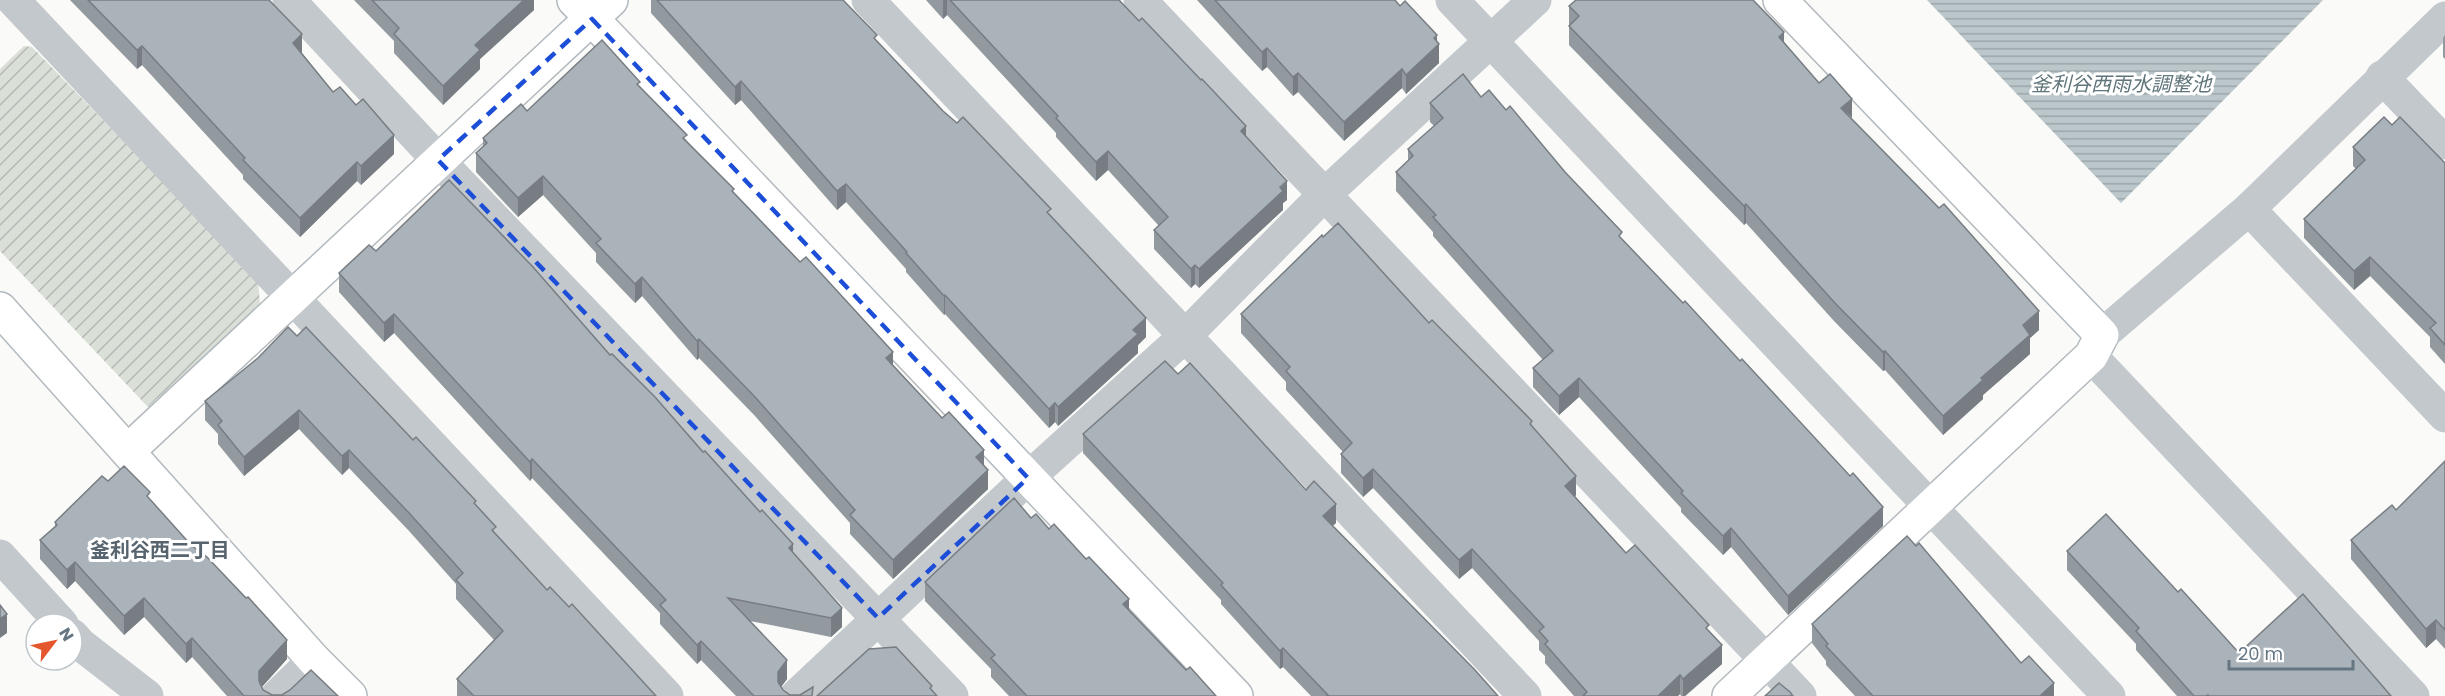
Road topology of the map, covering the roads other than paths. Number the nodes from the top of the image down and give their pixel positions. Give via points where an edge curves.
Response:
1 (12, 0) edge
2 (289, 0) edge
3 (868, 0) edge
4 (1140, 0) edge
5 (1452, 0) edge
6 (1535, 0) edge
7 (1780, 0) edge
8 (592, 6) edge
9 (2445, 18) edge
10 (1492, 41) junction
11 (2382, 77) junction
12 (2445, 143) edge
13 (438, 160) junction
14 (1323, 196) junction
15 (2249, 209) junction
16 (291, 296) junction
17 (0, 309) edge
18 (1184, 337) junction
19 (2096, 345) junction
20 (2445, 416) edge
21 (128, 451) junction
22 (1028, 478) junction
23 (1930, 508) junction
24 (0, 556) edge
25 (51, 612) edge
26 (878, 618) junction
27 (84, 647) edge
28 (314, 660) junction
29 (1767, 661) junction
30 (147, 696) edge
31 (277, 696) edge
32 (350, 696) edge
33 (667, 696) edge
34 (796, 696) edge
35 (952, 696) edge
36 (1236, 696) edge
37 (1525, 696) edge
38 (1729, 696) edge
39 (1800, 696) edge
40 (2109, 696) edge
41 (2413, 696) edge

1 - 16 street
2 - 13 street
3 - 18 street
4 - 14 street
5 - 10 street
6 - 10 street
7 - 19 street
8 - 13 street
8 - 22 street
9 - 11 street
10 - 14 street
10 - 23 street
11 - 12 street
11 - 15 street
13 - 16 street
13 - 26 street
14 - 18 street
14 - 29 street
15 - 19 street
15 - 20 street
16 - 21 street
16 - 33 street
17 - 21 street
18 - 22 street
18 - 37 street
19 - 23 street
19 - 41 street
21 - 28 street
22 - 26 street
22 - 36 street
23 - 29 street
23 - 40 street
24 - 25 street
26 - 34 street
26 - 35 street
27 - 30 street
28 - 31 street
28 - 32 street
29 - 38 street
29 - 39 street

